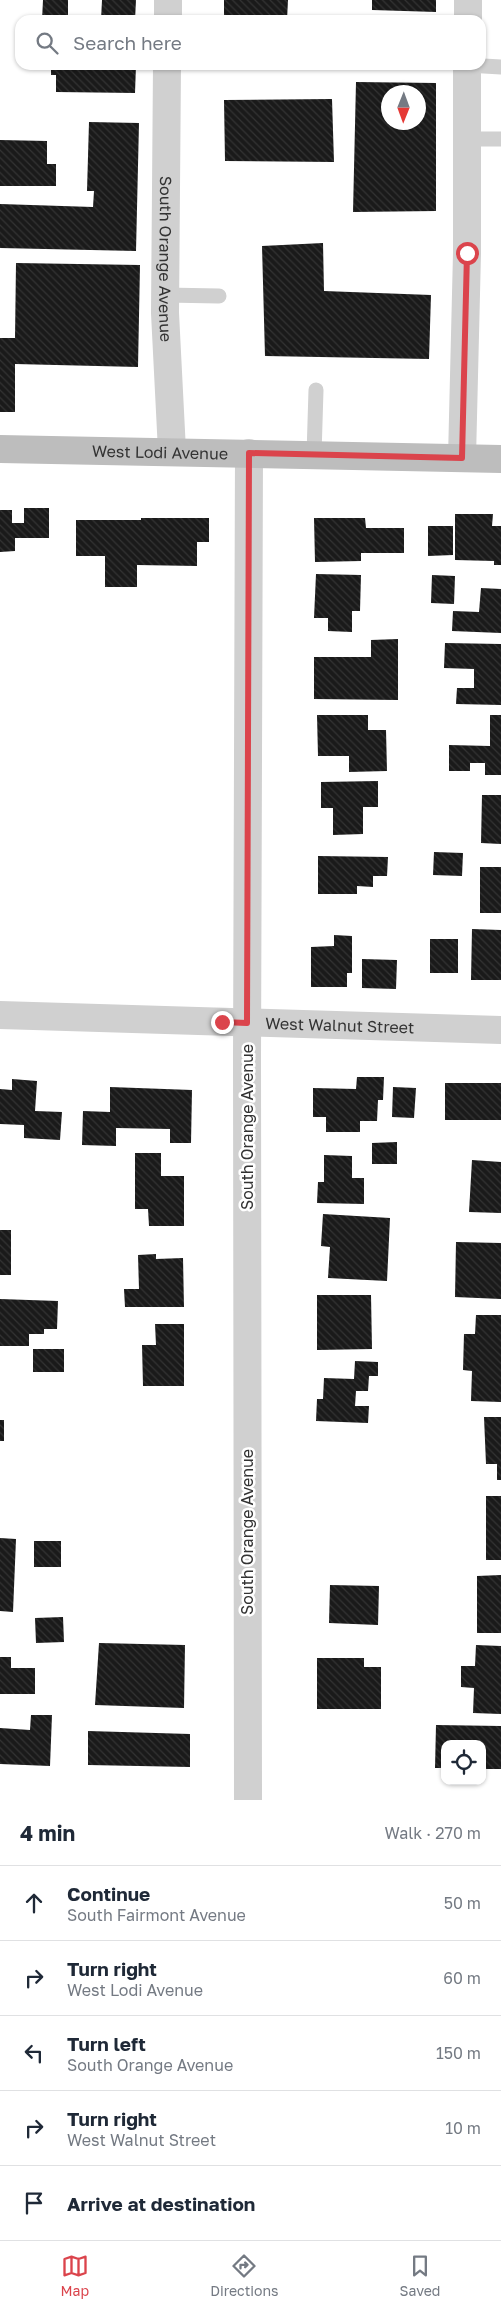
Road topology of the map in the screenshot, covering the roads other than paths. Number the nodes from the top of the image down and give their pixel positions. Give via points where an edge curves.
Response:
1 (168, 0) edge
2 (468, 0) edge
3 (168, 15) edge
4 (468, 15) edge
5 (486, 66) edge
6 (501, 67) edge
7 (167, 70) edge
8 (467, 70) edge
9 (467, 139) junction
10 (501, 139) edge
11 (165, 295) junction
12 (218, 296) dead end
13 (316, 390) dead end
14 (0, 449) edge
15 (172, 451) junction
16 (249, 453) junction
17 (314, 455) junction
18 (462, 458) junction
19 (501, 459) edge
20 (0, 1015) edge
21 (247, 1023) junction
22 (501, 1030) edge
23 (248, 1800) edge

1 - 3 street
2 - 4 street
5 - 6 lane
7 - 11 street, South Orange Avenue
8 - 9 street
9 - 10 lane
9 - 18 street
11 - 12 lane
11 - 15 street, South Orange Avenue
13 - 17 lane
14 - 15 main road, West Lodi Avenue
15 - 16 main road, West Lodi Avenue
16 - 17 main road, West Lodi Avenue
16 - 21 street, South Orange Avenue
17 - 18 main road, West Lodi Avenue
18 - 19 main road, West Lodi Avenue
20 - 21 street, West Walnut Street
21 - 22 street, West Walnut Street
21 - 23 street, South Orange Avenue

